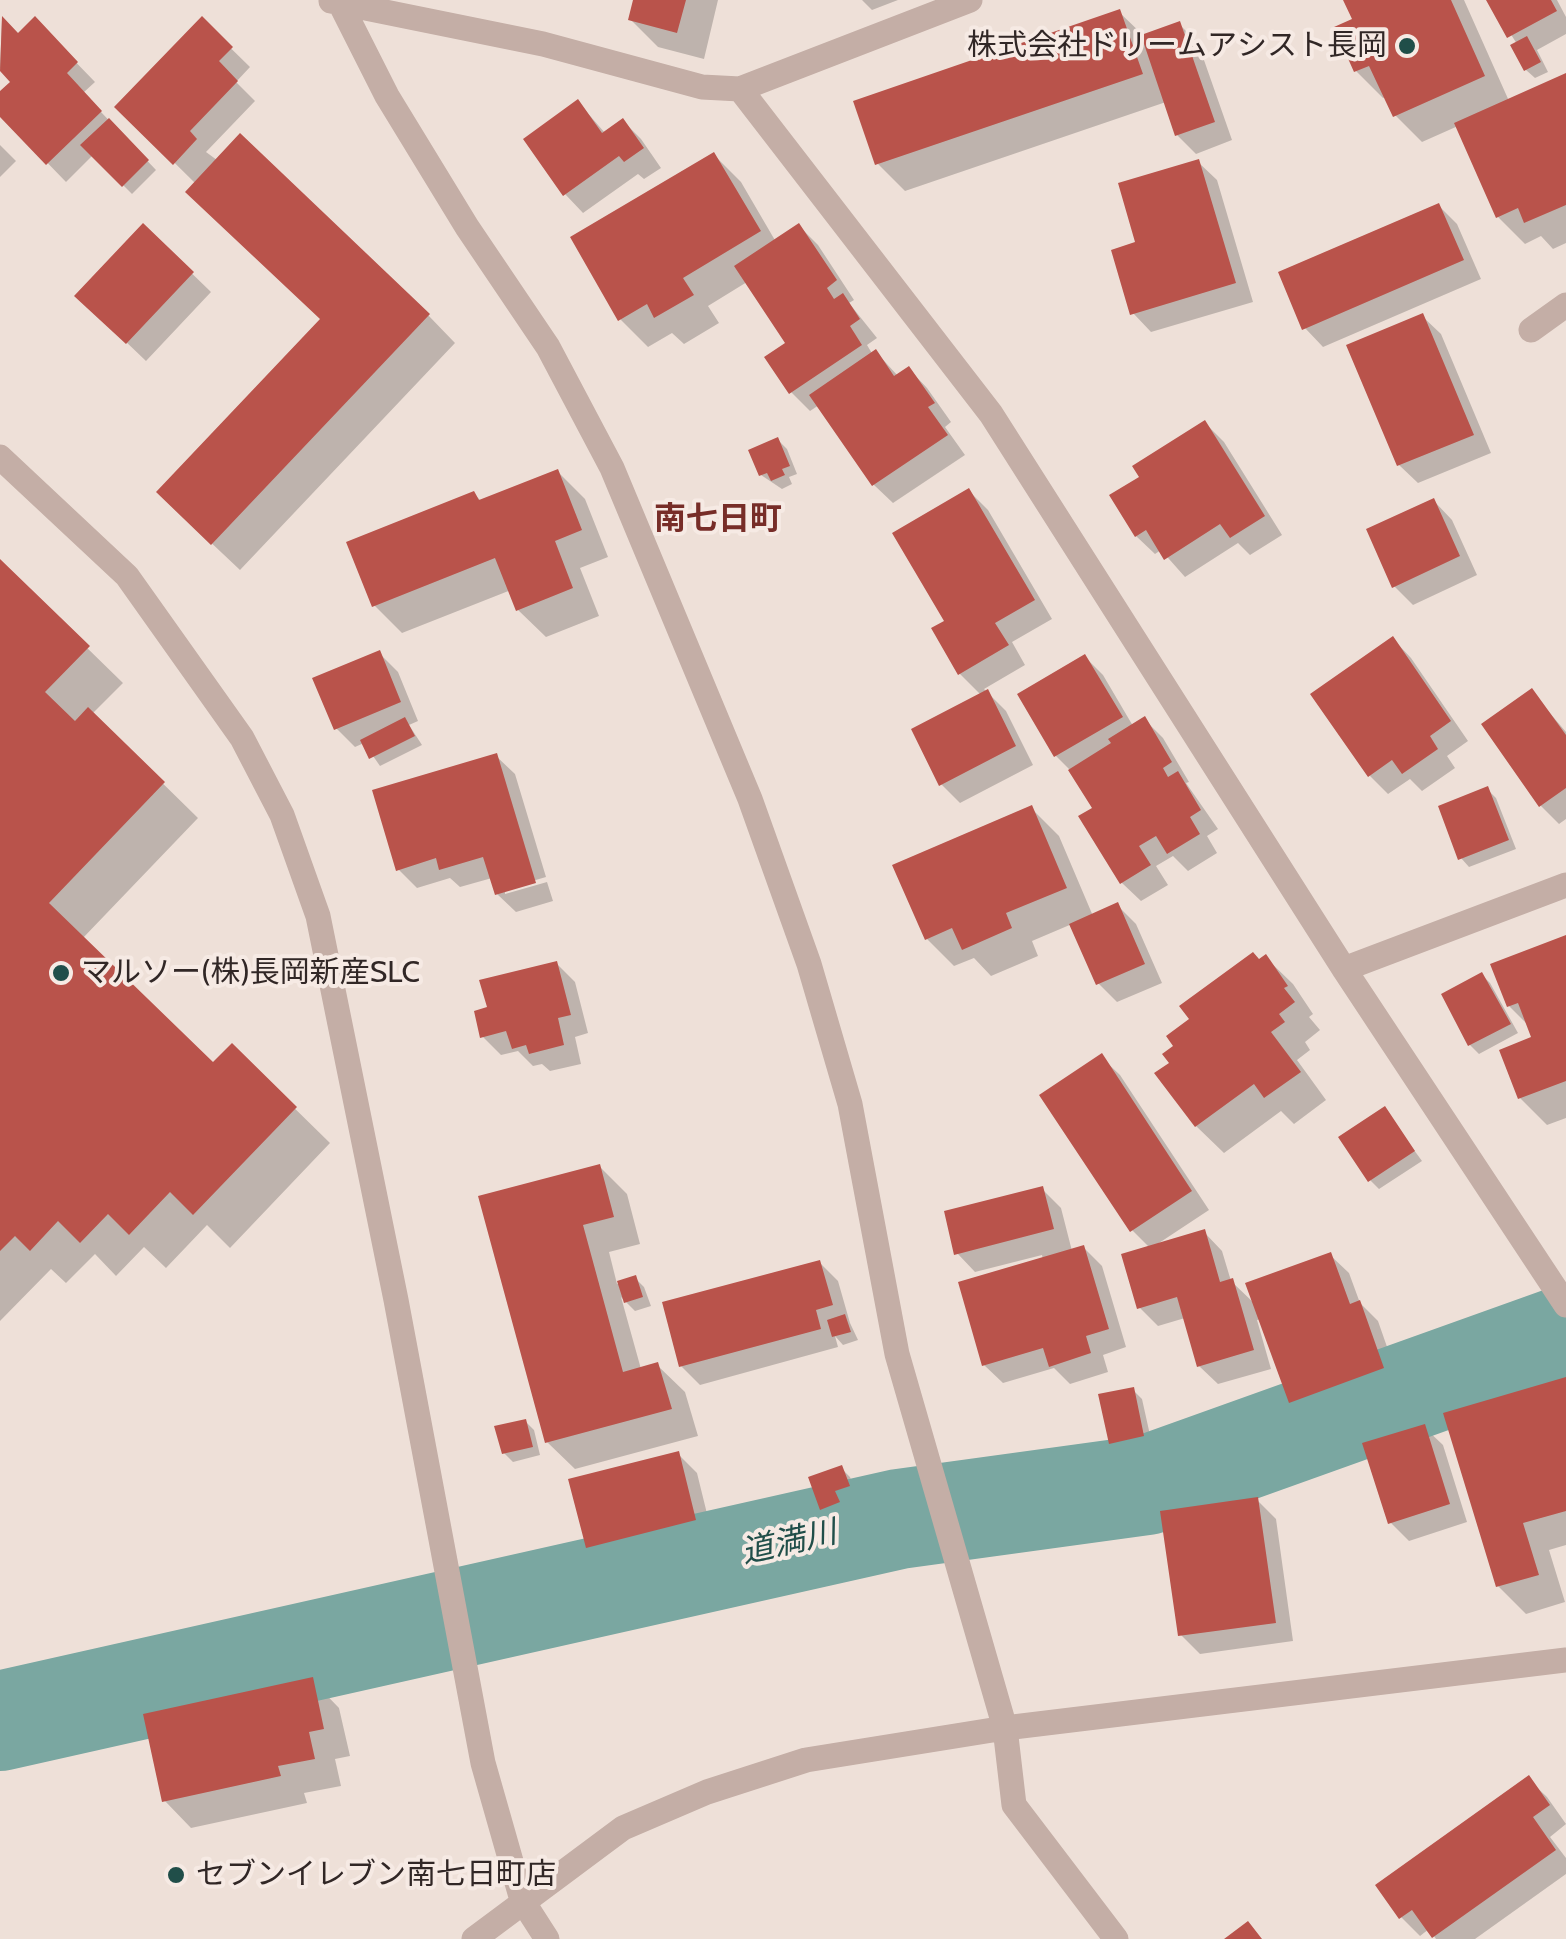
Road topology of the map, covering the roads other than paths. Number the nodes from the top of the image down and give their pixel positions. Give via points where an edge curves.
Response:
1 (970, 0) edge
2 (333, 1) edge
3 (740, 89) junction
4 (1566, 305) edge
5 (1530, 330) dead end
6 (0, 457) edge
7 (1566, 885) edge
8 (1344, 969) junction
9 (1566, 1305) edge
10 (1566, 1660) edge
11 (1004, 1728) junction
12 (522, 1900) junction
13 (474, 1939) edge
14 (547, 1939) edge
15 (1116, 1939) edge

1 - 3 street
2 - 3 street via 544,44 702,87
2 - 11 street via 467,227 548,347 612,468 750,799 850,1104 897,1354
3 - 8 street via 990,414
4 - 5 street
6 - 12 street via 128,576 242,738 282,815 312,899 483,1763
7 - 8 street
8 - 9 street
10 - 11 street
11 - 12 street via 806,1760 706,1792 623,1828
11 - 15 street via 1014,1804
12 - 13 street
12 - 14 street

